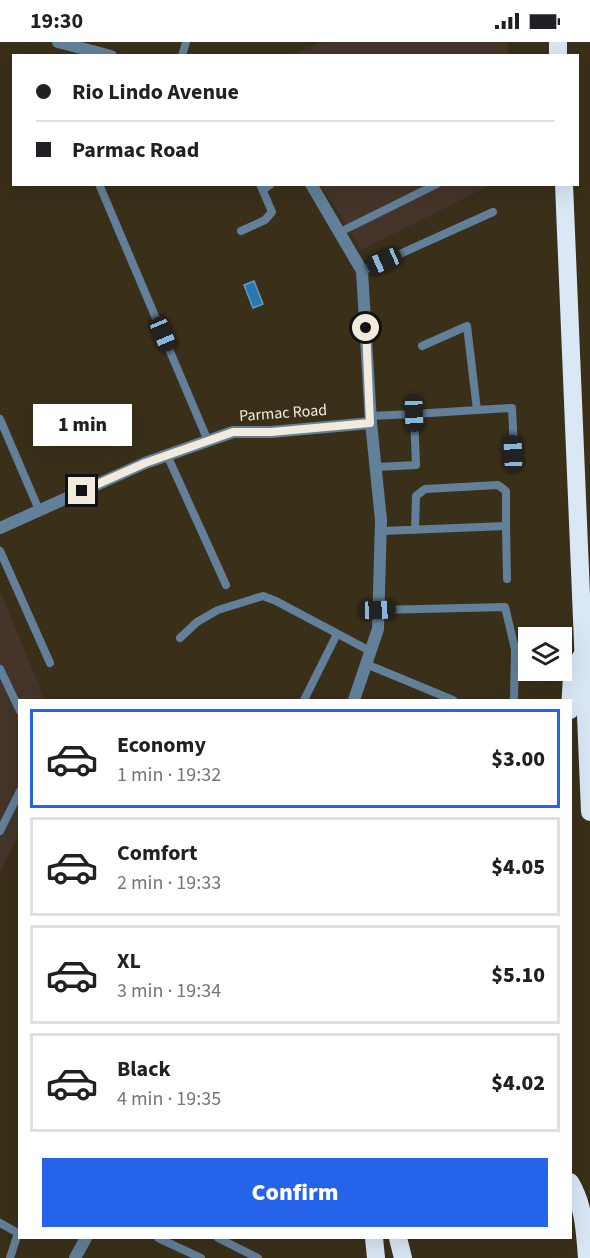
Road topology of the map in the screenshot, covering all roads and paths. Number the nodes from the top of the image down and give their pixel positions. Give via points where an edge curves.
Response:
1 (58, 42) edge
2 (103, 54) edge
3 (100, 186) edge
4 (312, 186) edge
5 (433, 186) edge
6 (564, 186) edge
7 (261, 187) edge
8 (493, 212) dead end
9 (241, 231) dead end
10 (340, 232) junction
11 (362, 271) junction
12 (422, 346) dead end
13 (477, 410) junction
14 (414, 414) junction
15 (0, 419) edge
16 (370, 419) junction
17 (208, 441) junction
18 (513, 453) dead end
19 (168, 455) junction
20 (376, 467) junction
21 (39, 510) junction
22 (506, 526) junction
23 (0, 528) edge
24 (415, 530) junction
25 (381, 531) junction
26 (0, 551) edge
27 (507, 579) dead end
28 (226, 585) dead end
29 (378, 610) junction
30 (338, 634) junction
31 (180, 638) dead end
32 (370, 651) junction
33 (583, 652) junction
34 (50, 663) dead end
35 (366, 664) junction
36 (0, 669) edge
37 (305, 699) edge
38 (354, 699) edge
39 (451, 699) edge
40 (514, 699) edge
41 (571, 699) edge
42 (18, 707) edge
43 (18, 795) edge
44 (590, 812) edge
45 (0, 831) edge
46 (572, 1186) edge
47 (0, 1223) edge
48 (18, 1232) edge
49 (18, 1235) edge
50 (85, 1239) edge
51 (160, 1239) edge
52 (220, 1239) edge
53 (374, 1239) edge
54 (398, 1239) edge
55 (182, 1254) edge
56 (10, 1258) edge
57 (75, 1258) edge
58 (201, 1258) edge
59 (258, 1258) edge
60 (376, 1258) edge
61 (404, 1258) edge
62 (587, 1258) edge

1 - 2 street
3 - 17 lane
4 - 10 street
5 - 10 lane
6 - 33 highway
7 - 9 lane via 272,212 265,220
8 - 11 lane
10 - 11 street
11 - 16 street
12 - 13 lane via 467,326
13 - 14 lane
13 - 18 lane via 512,408
14 - 16 lane
14 - 20 lane via 416,465
15 - 21 lane
16 - 17 street, Parmac Road via 271,432 233,432
16 - 20 street
17 - 19 street, Parmac Road
19 - 21 street, Parmac Road
19 - 28 lane
20 - 25 street
21 - 23 street, Parmac Road
22 - 24 lane
22 - 24 lane via 506,491 498,485 425,489 416,496
22 - 27 lane
24 - 25 lane
25 - 29 street
26 - 34 lane
29 - 32 street via 378,629
29 - 40 lane via 505,607 515,649
30 - 31 lane via 263,596 218,610
30 - 32 lane
30 - 37 lane
32 - 35 street
33 - 41 highway via 572,676
33 - 44 highway
35 - 38 street
35 - 39 lane
36 - 42 lane
43 - 45 lane
46 - 62 highway via 583,1217
47 - 48 lane
49 - 56 lane
50 - 57 street
51 - 55 lane
52 - 59 lane
53 - 60 highway
54 - 61 highway
55 - 58 lane

